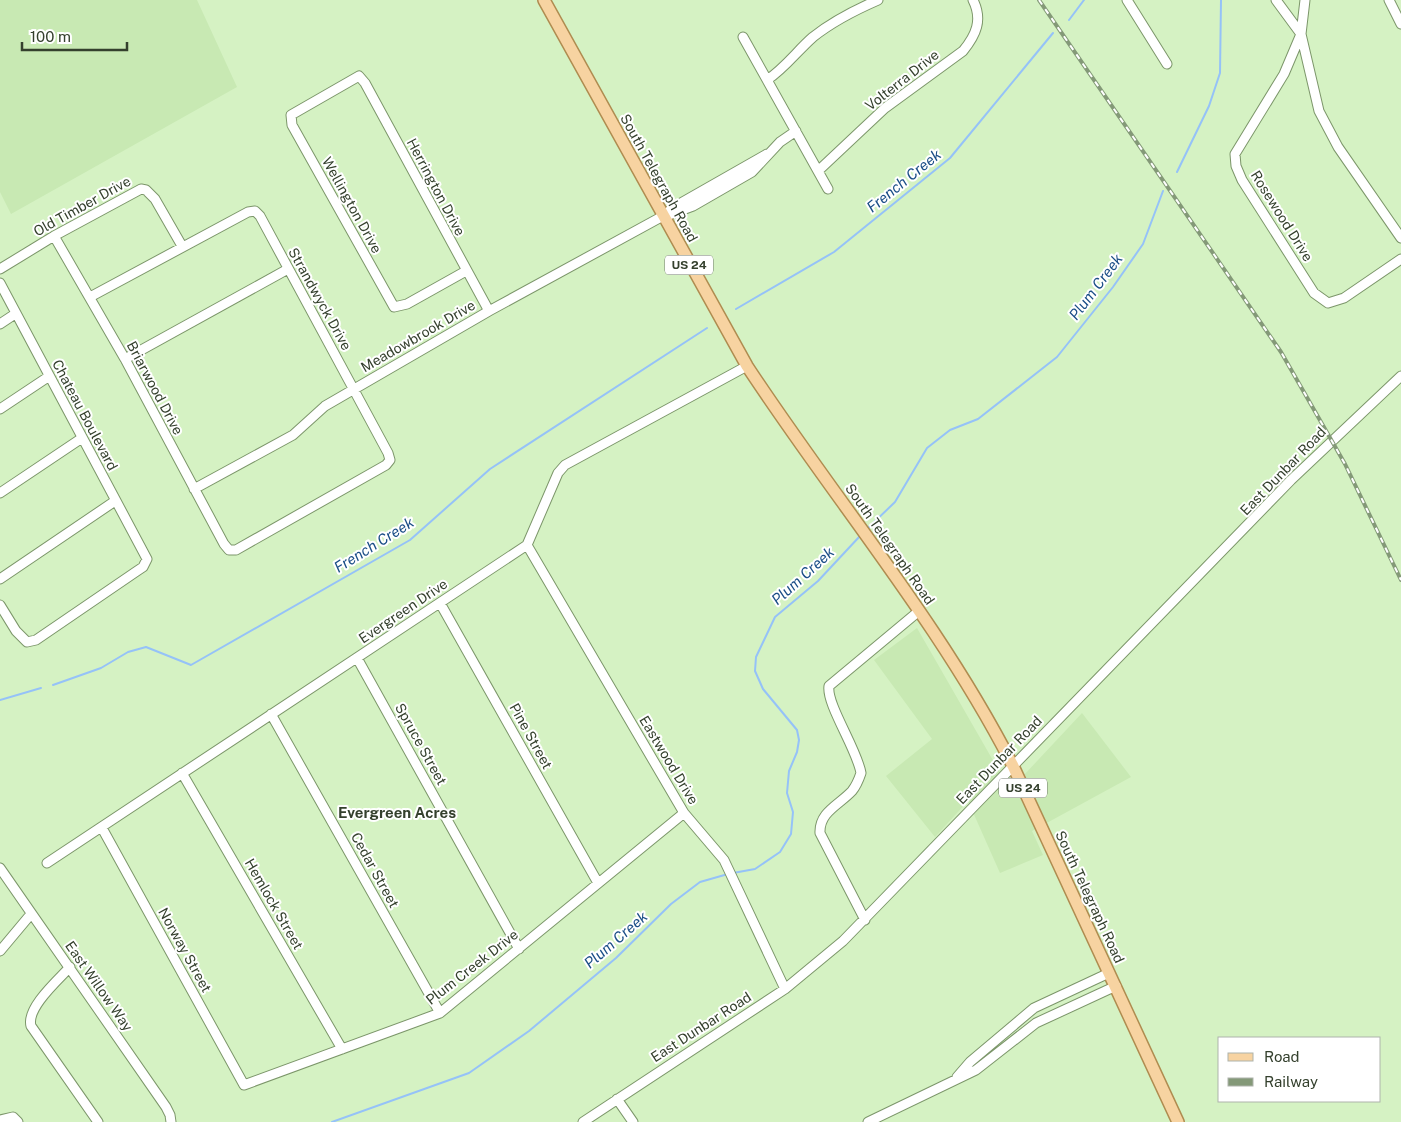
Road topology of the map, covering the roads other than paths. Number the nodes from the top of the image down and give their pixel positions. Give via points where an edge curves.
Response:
1 (544, 0) edge
2 (878, 0) edge
3 (973, 0) edge
4 (1127, 0) edge
5 (1276, 0) edge
6 (1306, 0) edge
7 (1390, 0) edge
8 (1401, 24) edge
9 (1300, 34) junction
10 (743, 37) dead end
11 (1166, 64) dead end
12 (767, 80) junction
13 (291, 115) joint
14 (796, 131) junction
15 (818, 171) junction
16 (828, 189) dead end
17 (663, 216) junction
18 (54, 236) junction
19 (1401, 238) edge
20 (182, 246) junction
21 (1401, 259) edge
22 (0, 269) edge
23 (288, 269) junction
24 (466, 271) junction
25 (0, 283) edge
26 (90, 297) junction
27 (489, 311) junction
28 (15, 314) junction
29 (0, 324) edge
30 (125, 359) junction
31 (747, 366) junction
32 (1401, 376) edge
33 (48, 377) junction
34 (355, 390) junction
35 (0, 409) edge
36 (82, 438) junction
37 (194, 489) junction
38 (0, 493) edge
39 (115, 501) junction
40 (527, 545) junction
41 (233, 550) joint
42 (0, 579) edge
43 (440, 603) junction
44 (0, 606) edge
45 (919, 611) junction
46 (357, 658) junction
47 (271, 714) junction
48 (1013, 766) junction
49 (182, 773) junction
50 (684, 813) junction
51 (102, 828) junction
52 (47, 863) dead end
53 (0, 868) edge
54 (598, 883) junction
55 (32, 914) junction
56 (865, 920) junction
57 (519, 949) junction
58 (0, 951) edge
59 (70, 967) junction
60 (1109, 973) junction
61 (1116, 986) junction
62 (785, 989) junction
63 (440, 1013) junction
64 (342, 1049) junction
65 (956, 1078) junction
66 (244, 1085) joint
67 (617, 1099) junction
68 (0, 1120) edge
69 (18, 1122) edge
70 (98, 1122) edge
71 (171, 1122) edge
72 (583, 1122) edge
73 (632, 1122) edge
74 (868, 1122) edge
75 (1178, 1122) edge

1 - 17 main road, South Telegraph Road / US 24
2 - 12 street via 853,11 814,37
3 - 15 street, Volterra Drive via 979,16 978,27 963,51 885,108
4 - 11 street
5 - 9 street
6 - 9 street
7 - 8 street
9 - 19 street via 1316,101 1330,133
9 - 21 street, Rosewood Drive via 1284,74 1235,154 1242,180 1314,293 1328,304 1344,298
10 - 12 street
12 - 14 street
13 - 24 street, Wellington Drive via 292,125 394,307 407,304
13 - 24 street, Herrington Drive via 359,76
14 - 15 street
14 - 17 street, Meadowbrook Drive via 767,154 752,172 693,206
15 - 16 street
17 - 27 street, Meadowbrook Drive
17 - 31 main road, South Telegraph Road / US 24
18 - 20 street, Old Timber Drive via 133,193 146,190 155,199
18 - 22 street, Old Timber Drive
18 - 26 street, Briarwood Drive
20 - 23 street, Strandwyck Drive via 255,211
20 - 26 street
23 - 30 street
23 - 34 street, Strandwyck Drive
24 - 27 street, Herrington Drive
25 - 28 street, Chateau Boulevard
26 - 30 street, Briarwood Drive
27 - 34 street, Meadowbrook Drive
28 - 29 street
28 - 33 street, Chateau Boulevard
30 - 37 street, Briarwood Drive
31 - 40 street via 565,465 558,473
31 - 45 main road, South Telegraph Road / US 24
32 - 48 street, East Dunbar Road via 1291,480
33 - 35 street
33 - 36 street, Chateau Boulevard
34 - 37 street, Meadowbrook Drive via 325,406 293,435
34 - 41 street, Strandwyck Drive via 390,460
36 - 38 street
36 - 39 street, Chateau Boulevard
37 - 41 street, Briarwood Drive via 224,544
39 - 42 street
39 - 44 street, Chateau Boulevard via 146,559 143,567 46,635 27,642
40 - 43 street, Evergreen Drive
40 - 50 street, Eastwood Drive
43 - 46 street, Evergreen Drive
43 - 54 street, Pine Street
45 - 48 main road, South Telegraph Road / US 24 via 960,672
45 - 56 street via 829,686 829,698 854,748 861,773 851,792 824,816 820,833
46 - 47 street, Evergreen Drive
46 - 57 street, Spruce Street
47 - 49 street, Evergreen Drive
47 - 63 street, Cedar Street
48 - 56 street, East Dunbar Road
48 - 60 main road, South Telegraph Road / US 24
49 - 51 street, Evergreen Drive
49 - 64 street, Hemlock Street
50 - 54 street, Plum Creek Drive
50 - 62 street, Eastwood Drive via 729,869
51 - 52 street, Evergreen Drive
51 - 66 street, Norway Street
53 - 55 street, East Willow Way
54 - 57 street, Plum Creek Drive
55 - 58 street
55 - 59 street, East Willow Way
56 - 62 street, East Dunbar Road
57 - 63 street, Plum Creek Drive
59 - 70 street via 29,1019
59 - 71 street, East Willow Way via 166,1107
60 - 61 main road, South Telegraph Road / US 24
60 - 65 street via 1034,1008 970,1062
61 - 65 street via 1036,1023 976,1070
61 - 75 main road, South Telegraph Road / US 24
62 - 67 street, East Dunbar Road
63 - 64 street, Plum Creek Drive
64 - 66 street, Plum Creek Drive
65 - 74 street
67 - 72 street, East Dunbar Road
67 - 73 street
68 - 69 street via 13,1117

